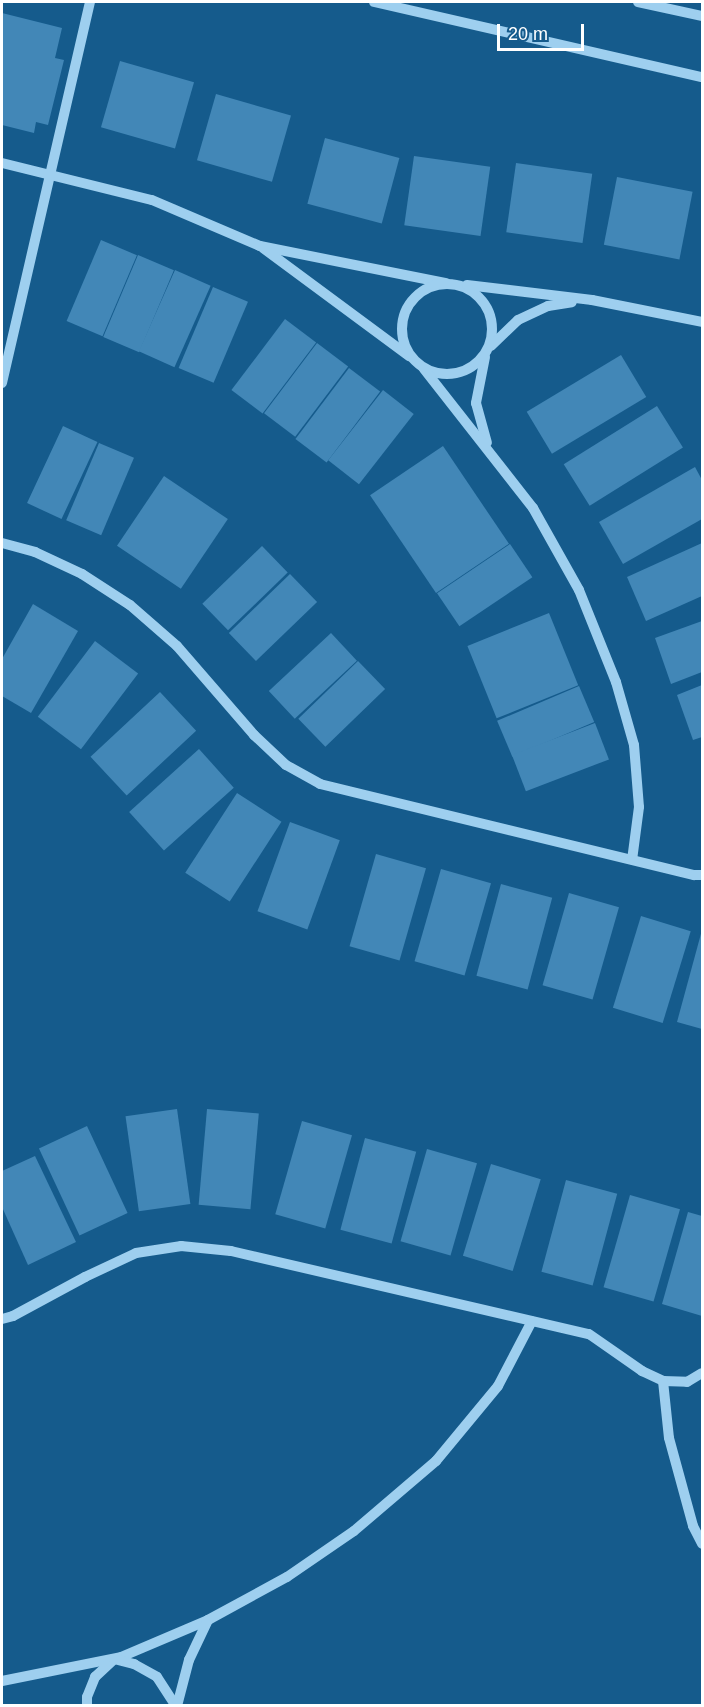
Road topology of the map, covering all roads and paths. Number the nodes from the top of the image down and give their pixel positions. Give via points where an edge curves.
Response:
1 (90, 2) edge
2 (374, 2) edge
3 (638, 2) edge
4 (702, 16) edge
5 (702, 77) edge
6 (2, 163) edge
7 (50, 175) junction
8 (260, 246) junction
9 (447, 283) junction
10 (587, 300) junction
11 (702, 322) edge
12 (487, 351) junction
13 (413, 359) junction
14 (424, 369) junction
15 (2, 383) edge
16 (498, 465) junction
17 (2, 543) edge
18 (632, 860) junction
19 (702, 875) edge
20 (2, 1319) edge
21 (532, 1321) junction
22 (702, 1373) edge
23 (663, 1381) junction
24 (702, 1544) edge
25 (208, 1620) junction
26 (114, 1659) junction
27 (2, 1681) edge
28 (177, 1705) edge
29 (87, 1706) edge

1 - 7 street
2 - 5 street
3 - 4 street
6 - 7 street
7 - 8 street via 152,200
7 - 15 street
8 - 9 street
8 - 13 street
9 - 10 street
9 - 12 street via 463,286 486,305 493,334
9 - 13 street via 420,292 403,316 401,331
10 - 11 street
10 - 12 street via 548,306 518,320
12 - 14 street via 465,372 451,375
12 - 16 street via 476,403 483,435
13 - 14 street
14 - 16 street
16 - 18 street via 533,508 579,590 616,682 634,745 639,807
17 - 18 street via 35,552 82,574 130,605 177,646 254,735 286,765 320,784
18 - 19 street
20 - 21 street via 136,1254 182,1246 231,1251
21 - 23 street via 589,1334
21 - 25 street via 498,1386 436,1461 354,1531 287,1577
22 - 23 street via 687,1382
23 - 24 street via 669,1438 693,1526
25 - 26 street
25 - 28 street via 189,1660
26 - 27 street
26 - 28 street via 134,1664 157,1677
26 - 29 street via 95,1677

